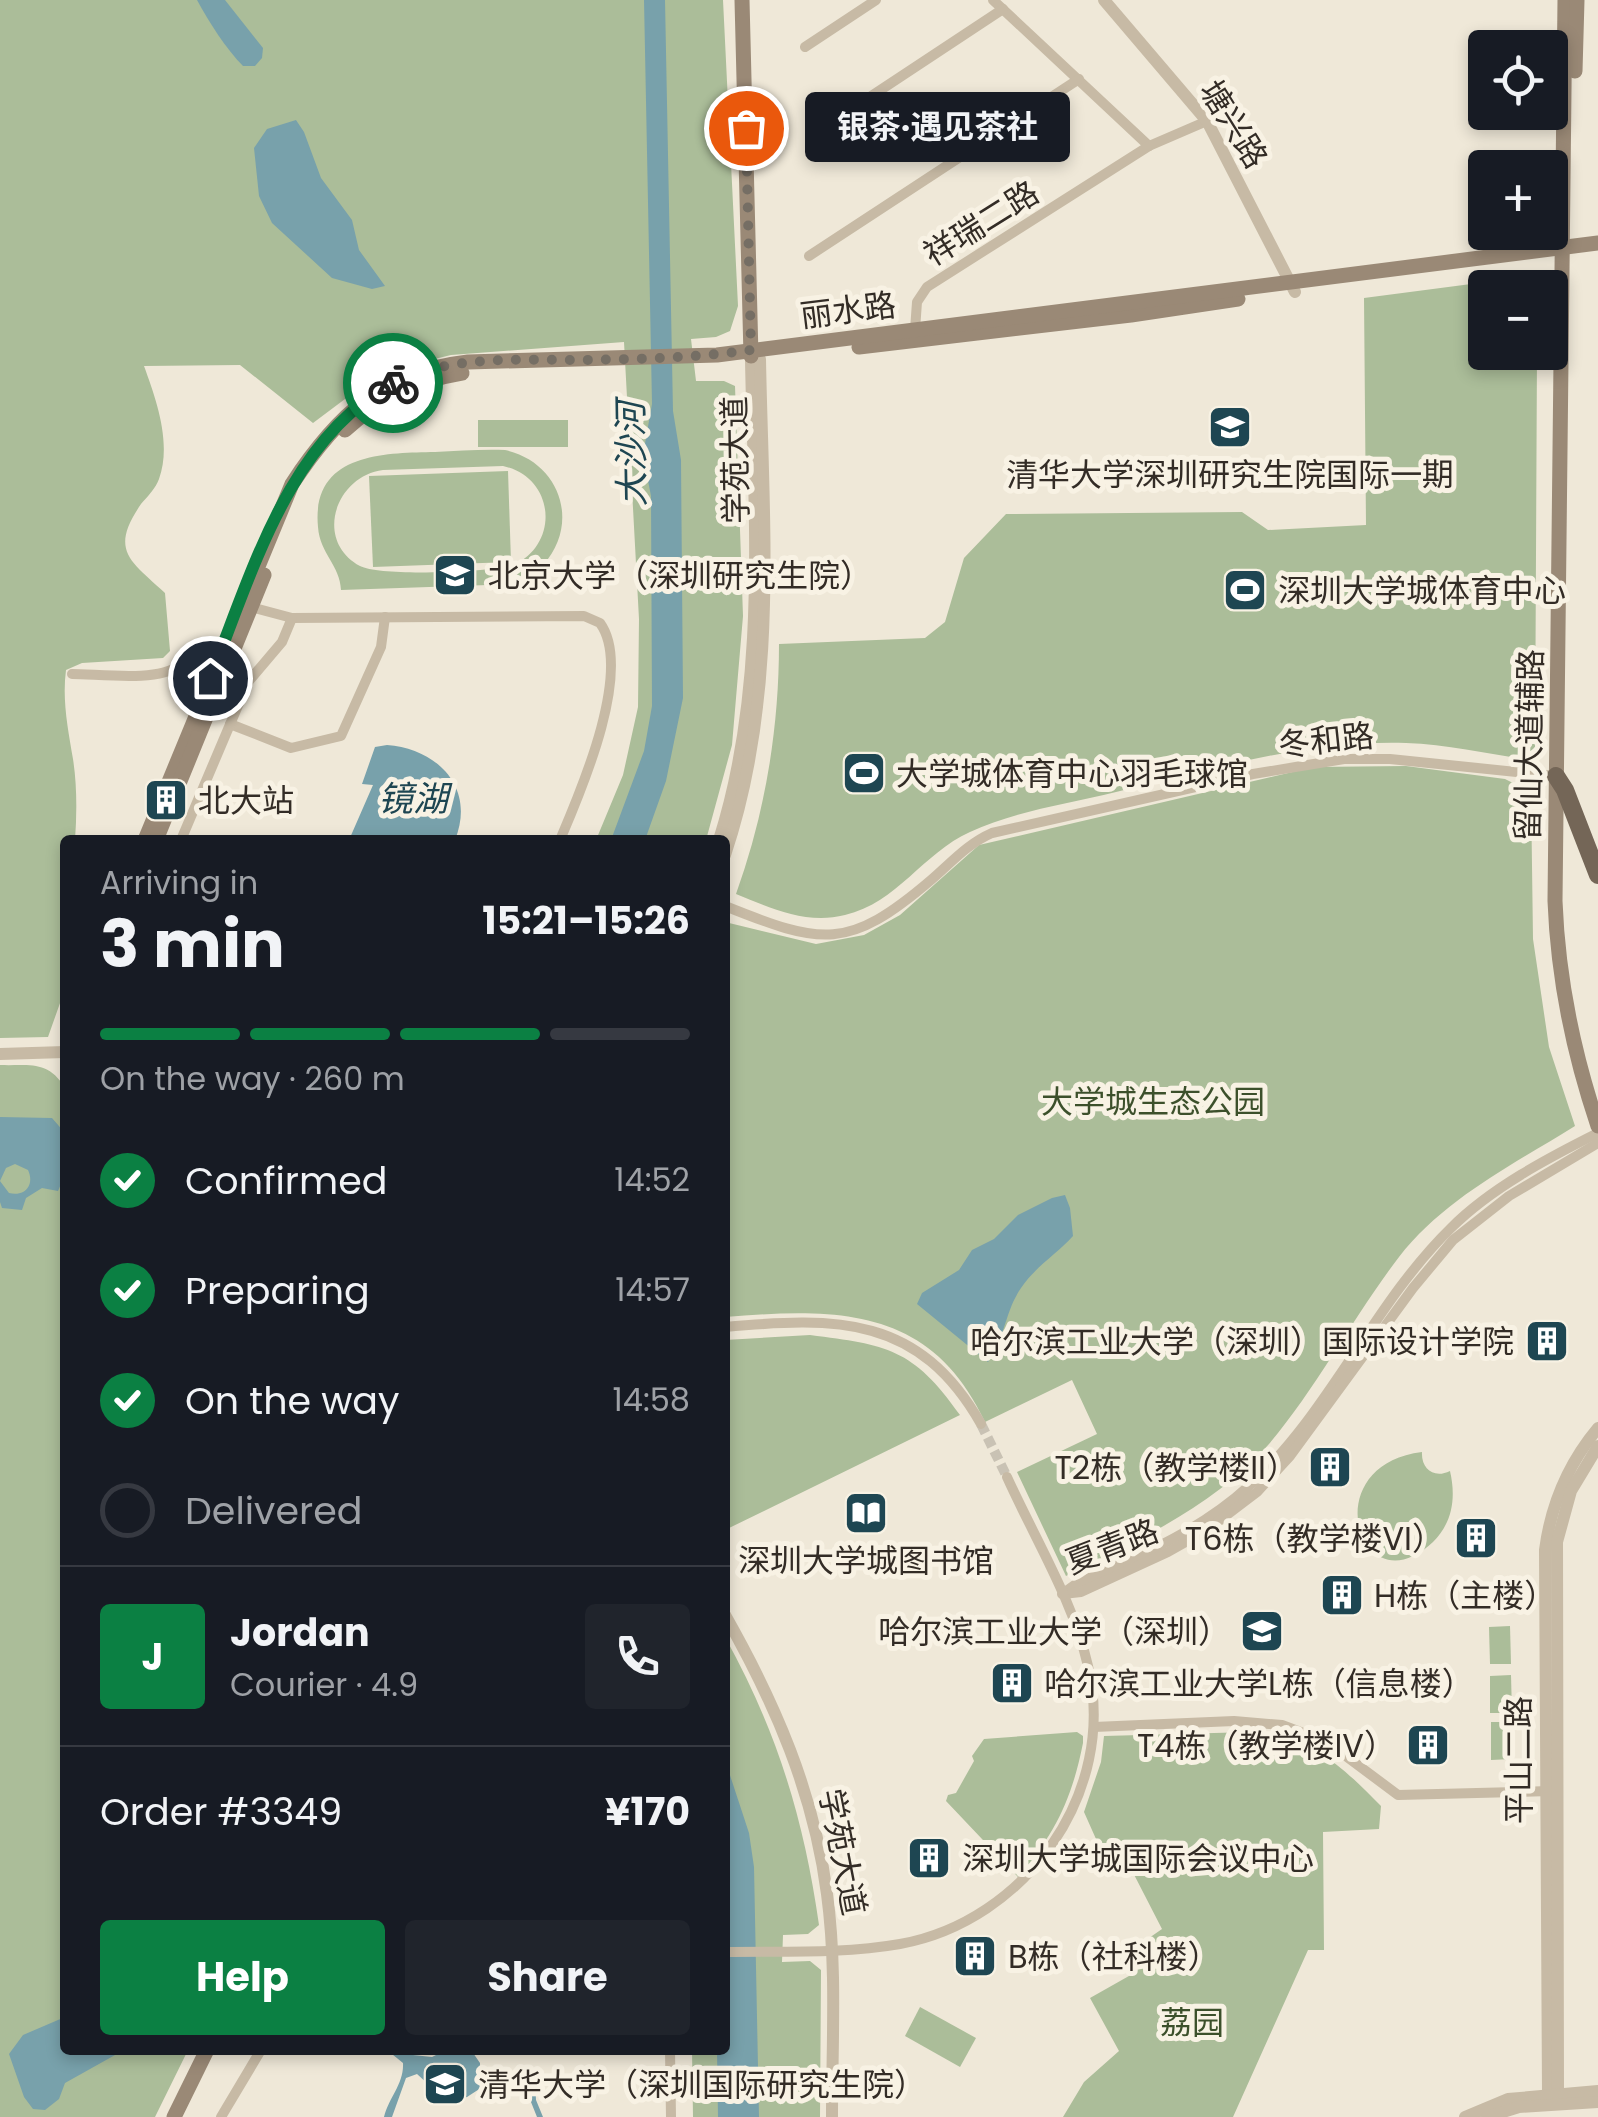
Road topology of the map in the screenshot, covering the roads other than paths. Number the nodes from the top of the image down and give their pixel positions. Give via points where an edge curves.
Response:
1 (742, 0) edge
2 (752, 0) edge
3 (876, 0) edge
4 (992, 0) edge
5 (1104, 0) edge
6 (1565, 0) edge
7 (1577, 0) edge
8 (1003, 10) junction
9 (805, 47) dead end
10 (1079, 79) junction
11 (1207, 122) junction
12 (822, 128) dead end
13 (1149, 146) junction
14 (1598, 243) edge
15 (1566, 252) junction
16 (1598, 253) edge
17 (810, 256) dead end
18 (1294, 287) junction
19 (915, 330) junction
20 (756, 355) junction
21 (624, 364) junction
22 (250, 607) junction
23 (292, 618) junction
24 (385, 618) junction
25 (72, 674) dead end
26 (210, 678) junction
27 (230, 724) junction
28 (1561, 783) junction
29 (147, 835) edge
30 (158, 835) edge
31 (183, 835) edge
32 (562, 835) edge
33 (720, 835) edge
34 (730, 837) edge
35 (1598, 875) edge
36 (730, 908) edge
37 (60, 1052) edge
38 (0, 1054) edge
39 (1598, 1098) edge
40 (1598, 1130) edge
41 (1598, 1144) edge
42 (730, 1327) edge
43 (982, 1424) tunnel mouth
44 (1598, 1428) edge
45 (1598, 1446) edge
46 (1007, 1478) tunnel mouth
47 (1062, 1594) junction
48 (730, 1623) edge
49 (1094, 1727) junction
50 (1551, 1791) junction
51 (832, 1950) junction
52 (730, 1952) edge
53 (195, 2055) edge
54 (205, 2055) edge
55 (258, 2055) edge
56 (670, 2055) edge
57 (1598, 2091) edge
58 (1553, 2102) edge
59 (1598, 2102) edge
60 (165, 2117) edge
61 (174, 2117) edge
62 (221, 2117) edge
63 (671, 2117) edge
64 (832, 2117) edge
65 (1465, 2117) edge
66 (1487, 2117) edge

1 - 20 main road, 学苑大道
2 - 20 main road, 学苑大道
3 - 9 street
4 - 8 street
5 - 11 street, 塘兴路
6 - 15 main road, 留仙大道辅路
7 - 15 main road, 留仙大道辅路
8 - 10 street
8 - 12 street
10 - 13 street
10 - 17 street
11 - 13 street, 祥瑞二路
11 - 18 street, 塘兴路
13 - 19 street, 祥瑞二路 via 928,287 917,302
14 - 15 main road, 丽水路
15 - 16 main road, 丽水路
15 - 18 main road, 丽水路
15 - 28 main road, 留仙大道辅路
18 - 19 main road, 丽水路
18 - 20 main road, 丽水路 via 1131,315
19 - 20 main road, 丽水路
20 - 21 main road, 丽水路
20 - 33 street, 学苑大道 via 752,673 741,760
20 - 34 street, 学苑大道 via 762,664 748,770
21 - 22 main road, 丽水路 via 460,373 419,384 368,411 332,442 306,481
21 - 26 main road, 丽水路 via 451,364 405,378 357,406 327,434 292,484
22 - 23 street
22 - 30 main road, 丽水路
23 - 24 street
23 - 27 street via 282,642 248,682
24 - 27 street via 381,648 341,736 290,748
24 - 32 street via 584,616 600,623 608,638 608,698 588,775
25 - 26 street via 152,675 178,666
26 - 29 main road, 丽水路
27 - 31 street
28 - 35 main road
28 - 36 street, 冬和路 via 1390,759 1286,767 992,833 857,931 806,935
28 - 39 main road, 留仙大道辅路 via 1567,956
28 - 40 main road, 留仙大道辅路 via 1561,986
37 - 38 street
40 - 47 street, 夏青路 via 1450,1228 1247,1488 1187,1532
41 - 47 street, 夏青路 via 1497,1204 1453,1240 1257,1492 1168,1552 1081,1592
42 - 43 street via 822,1322 874,1331 947,1374
44 - 50 street, 平山二路 via 1566,1475 1547,1532
45 - 50 street, 平山二路 via 1571,1491 1557,1542
46 - 47 street
47 - 49 street via 1089,1670
48 - 51 street, 学苑大道 via 768,1694 809,1801
49 - 50 street via 1282,1725 1327,1742 1398,1794
49 - 51 street via 1078,1798 1019,1886 933,1935
50 - 58 street, 平山二路
51 - 52 street
51 - 64 street, 学苑大道
53 - 60 main road
54 - 61 main road
55 - 62 street
56 - 63 street
57 - 58 street
58 - 59 street
58 - 65 street via 1508,2099
58 - 66 street

